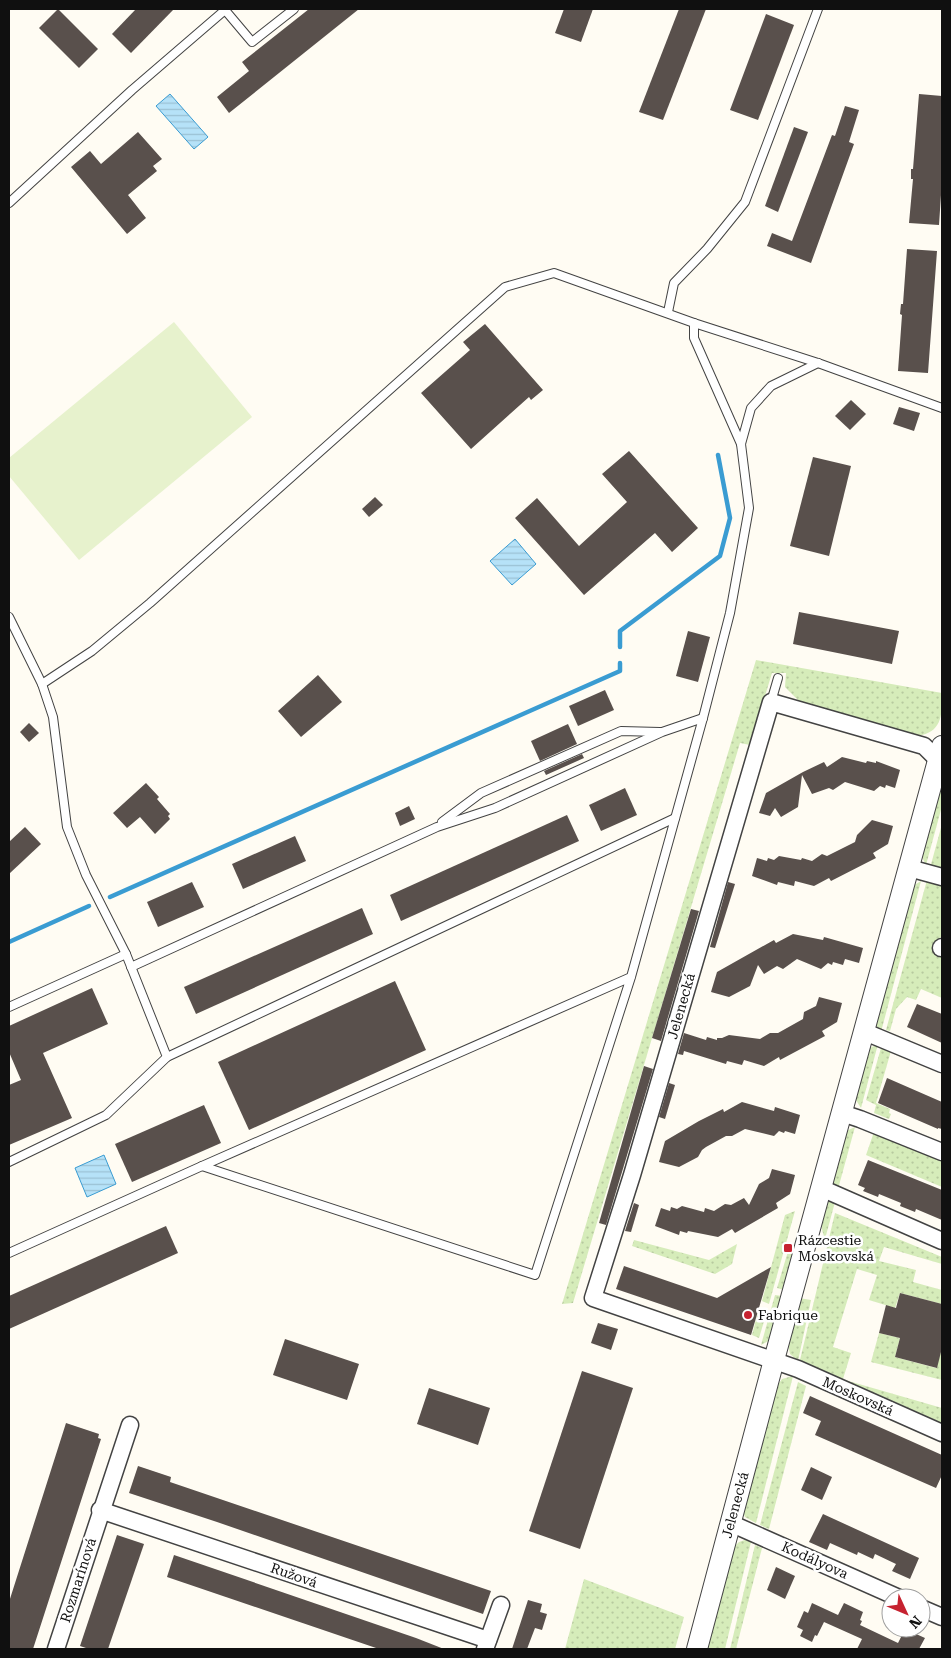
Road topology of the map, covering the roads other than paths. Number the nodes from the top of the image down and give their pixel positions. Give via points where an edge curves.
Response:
1 (224, 9) edge
2 (294, 9) edge
3 (818, 9) edge
4 (9, 203) edge
5 (668, 312) junction
6 (694, 323) junction
7 (818, 363) junction
8 (942, 408) edge
9 (741, 444) junction
10 (9, 617) edge
11 (778, 678) dead end
12 (42, 684) junction
13 (771, 702) junction
14 (703, 718) junction
15 (662, 732) junction
16 (940, 753) edge
17 (675, 818) junction
18 (437, 827) junction
19 (909, 868) junction
20 (942, 877) edge
21 (126, 954) junction
22 (131, 967) junction
23 (631, 978) junction
24 (9, 1007) edge
25 (865, 1032) junction
26 (167, 1057) junction
27 (942, 1064) edge
28 (842, 1113) junction
29 (942, 1152) edge
30 (9, 1162) edge
31 (202, 1166) junction
32 (821, 1188) junction
33 (942, 1241) edge
34 (9, 1253) edge
35 (774, 1360) junction
36 (130, 1425) dead end
37 (942, 1432) edge
38 (100, 1510) junction
39 (730, 1523) junction
40 (881, 1590) edge
41 (501, 1605) dead end
42 (487, 1645) edge
43 (56, 1649) edge
44 (697, 1649) edge

1 - 2 lane via 252,42
1 - 4 lane
3 - 5 lane via 745,202 708,249 674,283
5 - 6 lane
5 - 12 lane via 554,273 505,287 150,603 92,651
6 - 7 lane
6 - 9 lane via 694,338
7 - 8 lane
7 - 9 lane via 771,386 751,408
9 - 14 lane via 749,508 730,613
10 - 12 lane
11 - 13 lane
12 - 21 lane via 53,717 67,827 86,875
13 - 16 street, Jelenecká
13 - 35 street, Jelenecká via 593,1298
14 - 15 lane
14 - 17 lane
15 - 18 lane via 495,808
15 - 18 lane via 621,731 481,793
16 - 19 street, Jelenecká
17 - 23 lane
17 - 26 lane
18 - 22 lane
19 - 20 street
19 - 25 street, Jelenecká
21 - 22 lane
21 - 24 lane
22 - 26 lane
23 - 31 lane
23 - 31 lane via 535,1275
25 - 27 street
25 - 28 street, Jelenecká
26 - 30 lane via 106,1115
28 - 29 street
28 - 32 street, Jelenecká
31 - 34 lane
32 - 33 street
32 - 35 street, Jelenecká
35 - 37 street, Moskovská
35 - 39 street, Jelenecká
36 - 38 street, Rozmarínová
38 - 42 street, Ružová
38 - 43 street, Rozmarínová
39 - 40 street, Kodályova
39 - 44 street, Jelenecká
41 - 42 street

